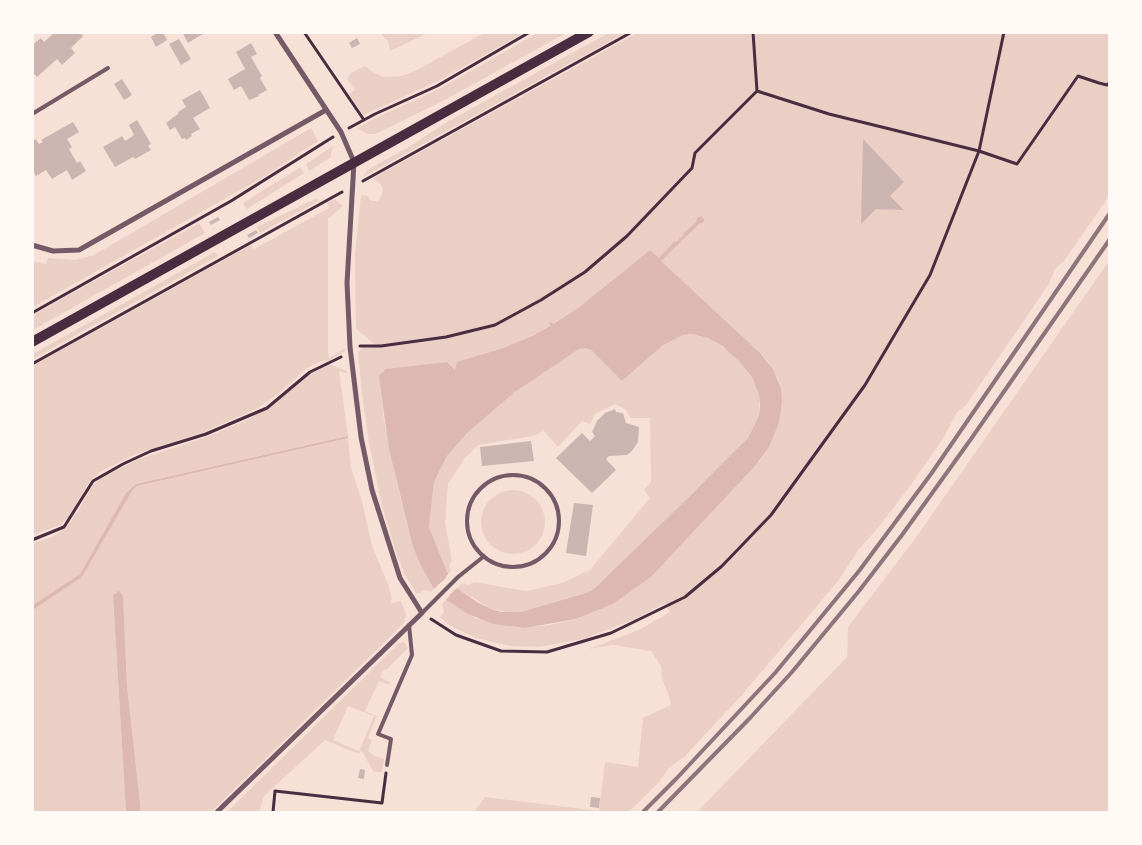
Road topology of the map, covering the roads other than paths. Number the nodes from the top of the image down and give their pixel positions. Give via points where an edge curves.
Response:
1 (275, 32) edge
2 (589, 32) edge
3 (108, 68) dead end
4 (326, 110) junction
5 (32, 114) edge
6 (354, 162) junction
7 (32, 244) edge
8 (32, 342) edge
9 (483, 557) junction
10 (422, 612) junction
11 (409, 625) junction
12 (387, 765) road end
13 (217, 812) edge

1 - 4 street
2 - 6 main road
3 - 5 lane
4 - 6 street via 341,132
4 - 7 street via 80,250 53,251
6 - 8 main road
6 - 10 street via 347,284 350,347 361,437 372,490 400,578
9 - 9 lane via 496,564 525,566 549,550 558,531 558,509 542,485 512,475 496,478 482,486 472,499 467,529 473,545
9 - 10 lane
10 - 11 street
11 - 12 lane via 412,655 378,734 391,739
11 - 13 street

